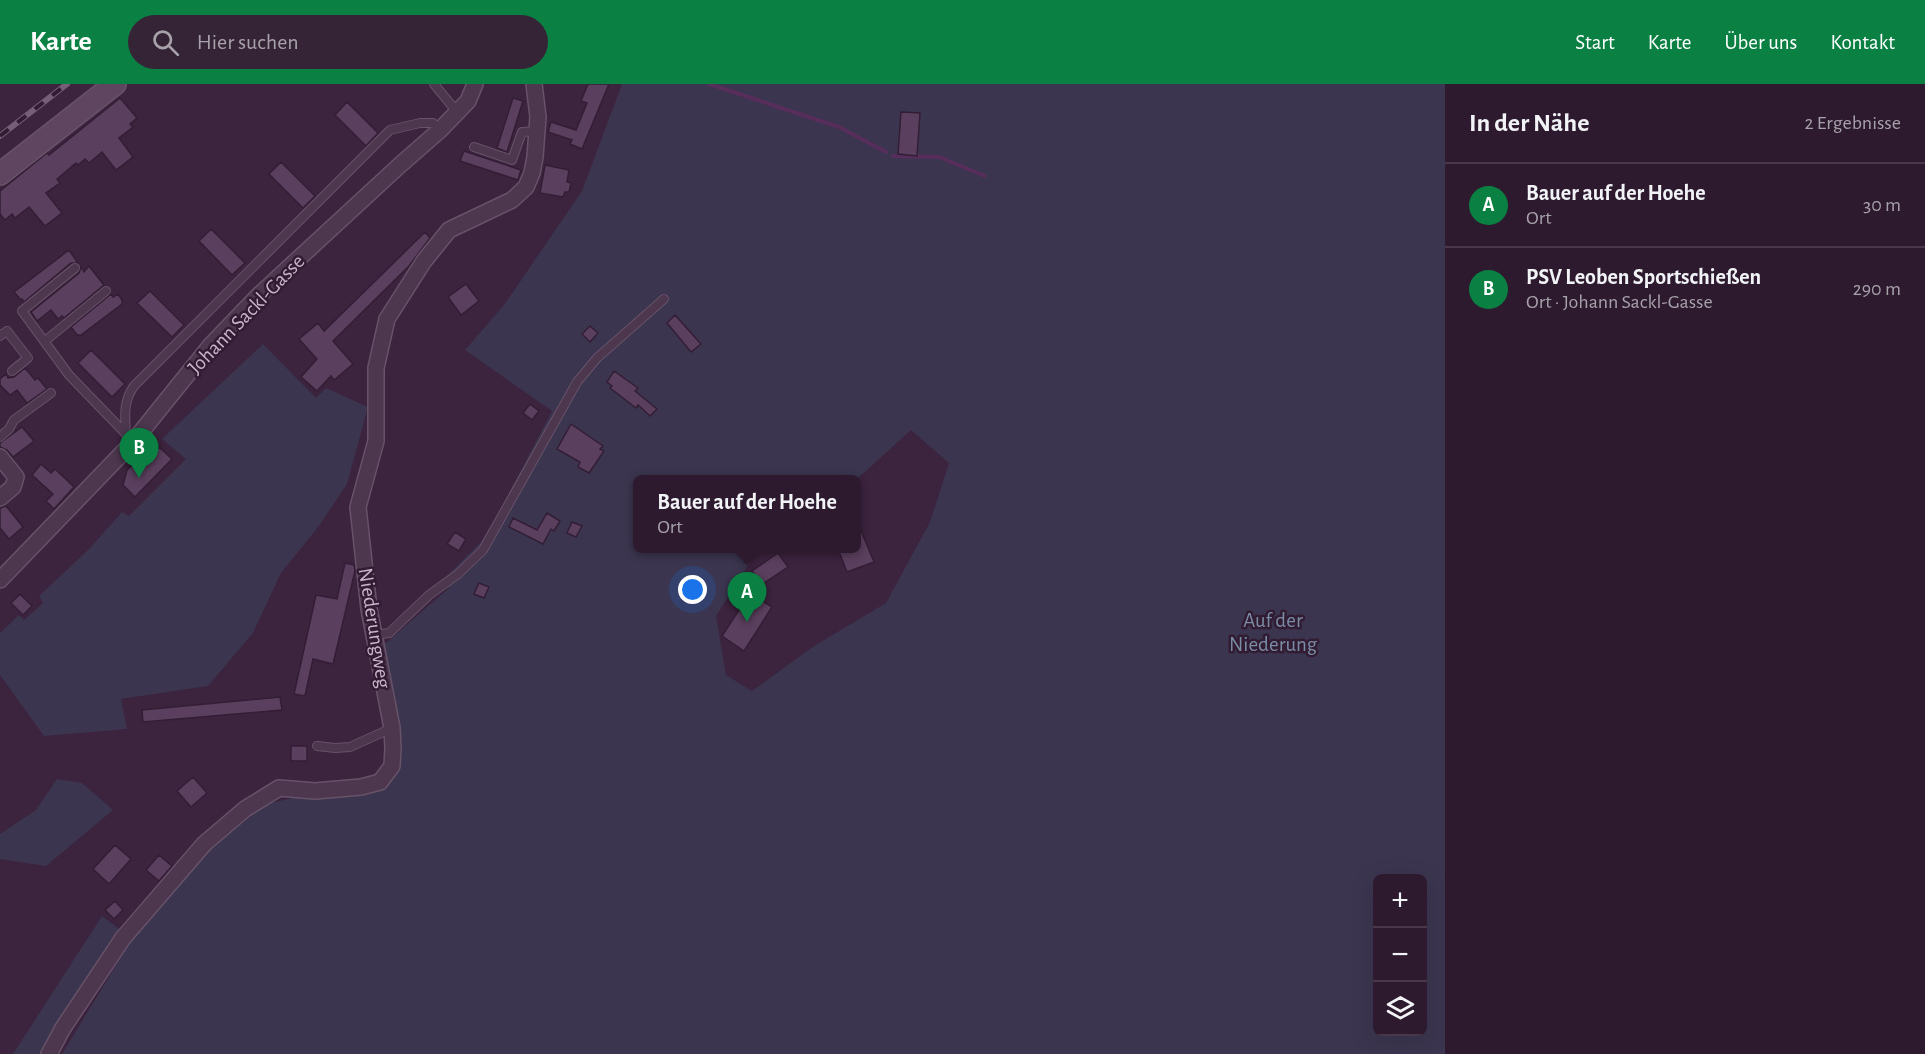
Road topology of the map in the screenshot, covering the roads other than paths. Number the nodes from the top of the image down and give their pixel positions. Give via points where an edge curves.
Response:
1 (115, 84) edge
2 (434, 84) edge
3 (475, 84) edge
4 (534, 84) edge
5 (457, 112) junction
6 (440, 130) junction
7 (537, 131) junction
8 (474, 147) dead end
9 (0, 174) edge
10 (75, 268) dead end
11 (106, 291) dead end
12 (664, 299) dead end
13 (0, 336) edge
14 (45, 341) junction
15 (12, 371) dead end
16 (51, 393) dead end
17 (0, 437) edge
18 (129, 438) junction
19 (0, 457) edge
20 (0, 498) edge
21 (0, 580) edge
22 (374, 635) junction
23 (392, 728) junction
24 (317, 746) dead end
25 (49, 1054) edge

1 - 9 main road
2 - 5 lane
3 - 5 street, Johann Sackl-Gasse via 468,101
4 - 7 street, Niederungweg
5 - 6 street, Johann Sackl-Gasse
6 - 18 street, Johann Sackl-Gasse via 258,296
6 - 18 lane via 434,123 390,130 134,386 125,406
7 - 8 lane via 522,132 512,160
7 - 22 street, Niederungweg via 532,173 526,187 512,200 449,230 387,319 376,368 376,441 358,507
10 - 14 lane via 22,310
11 - 14 lane
12 - 22 lane via 597,358 577,382 483,550 389,633
13 - 15 lane via 7,331 28,358
14 - 18 lane via 69,375
16 - 17 lane via 14,420
18 - 21 street, Johann Sackl-Gasse
19 - 20 street via 16,477 13,487
22 - 23 street, Niederungweg
23 - 24 lane via 350,747
23 - 25 street, Niederungweg via 392,766 380,782 315,791 279,788 204,844 123,938

